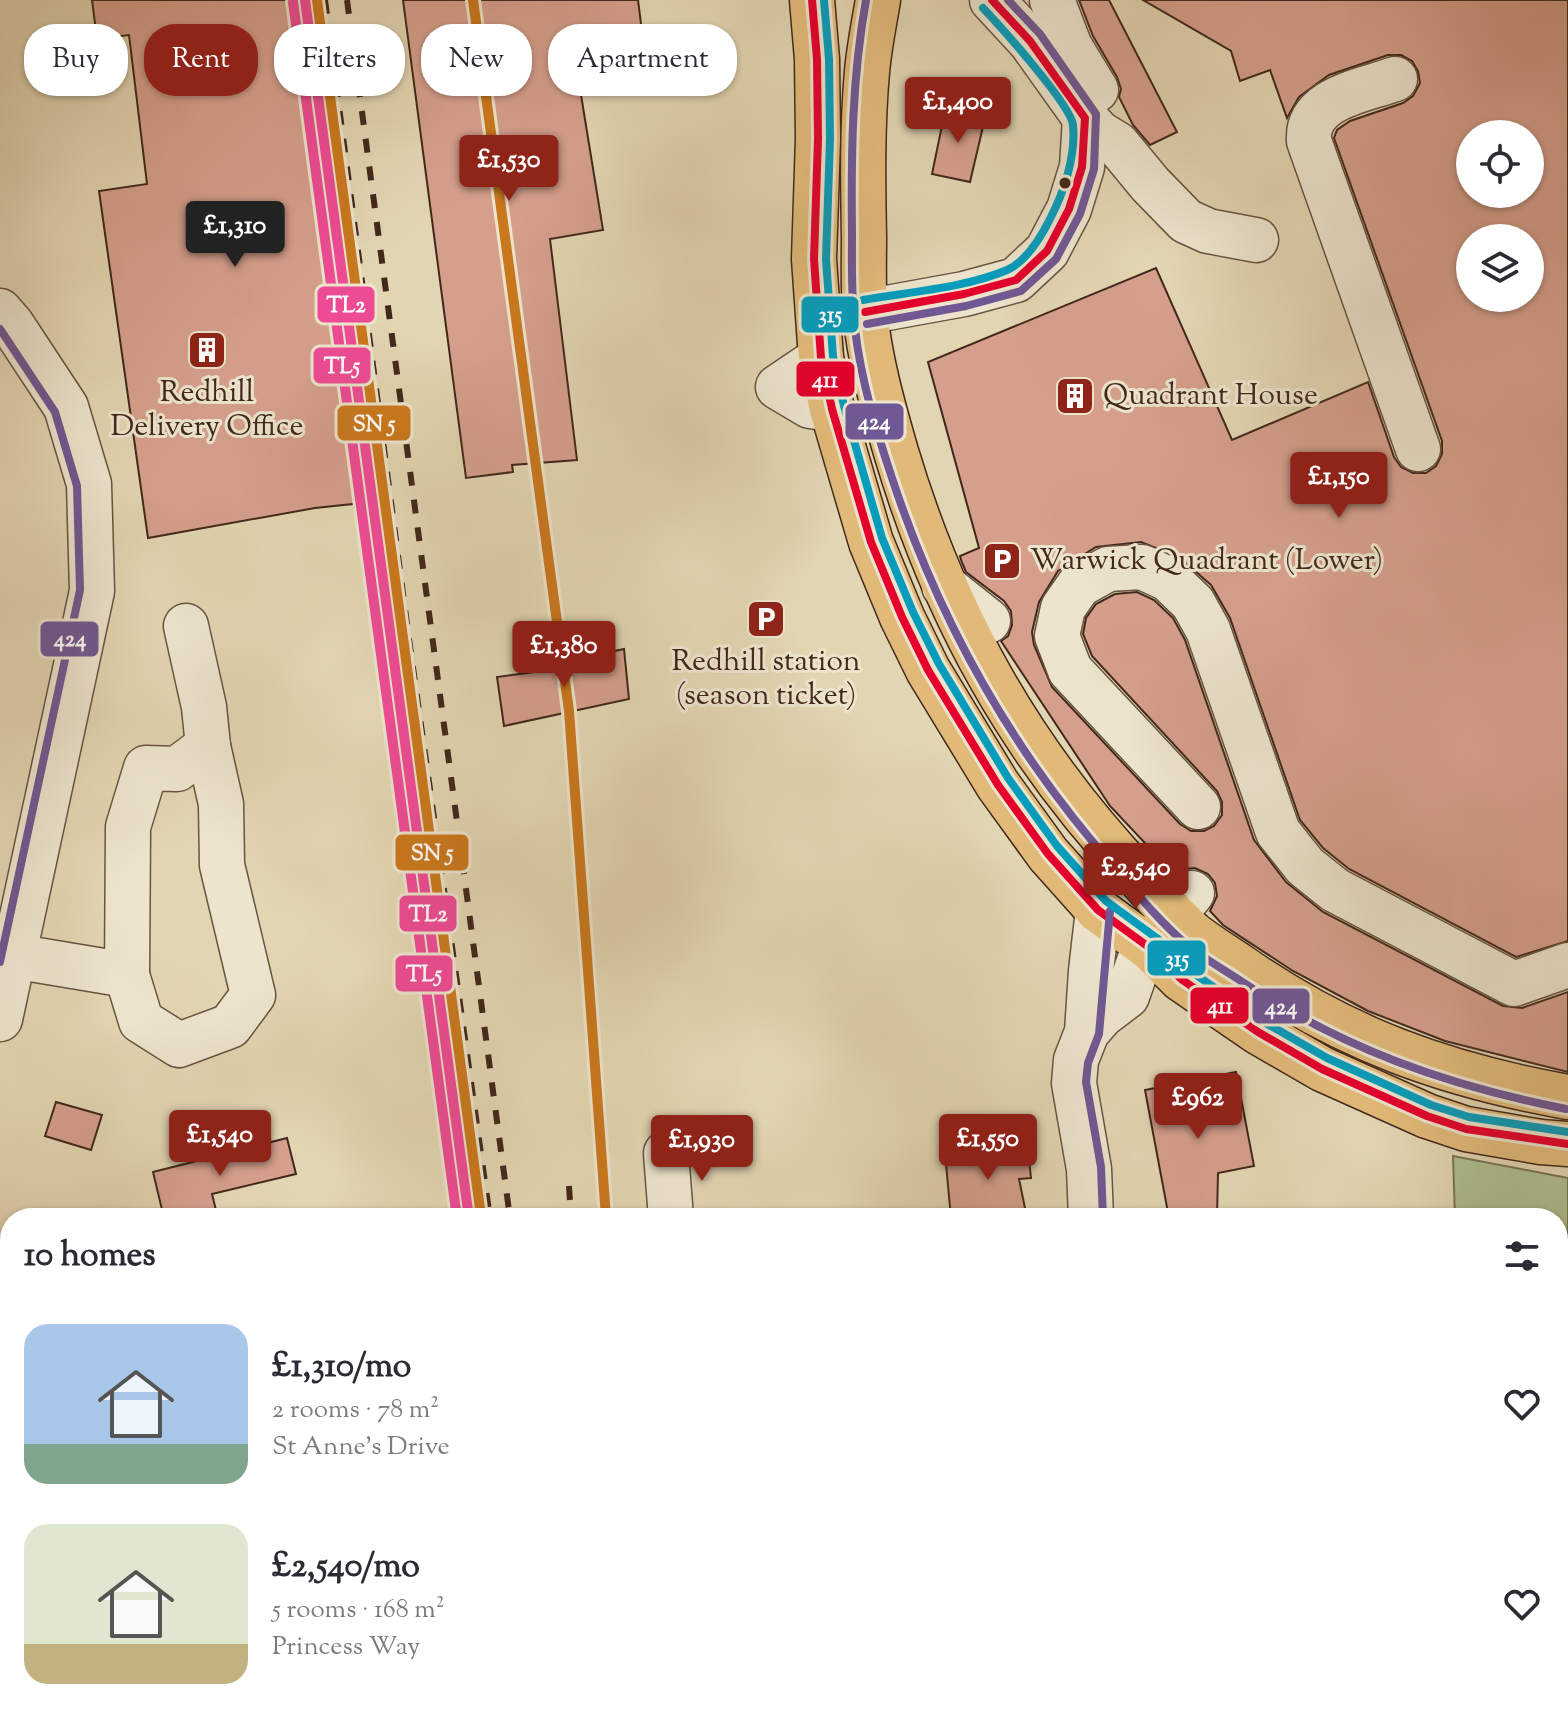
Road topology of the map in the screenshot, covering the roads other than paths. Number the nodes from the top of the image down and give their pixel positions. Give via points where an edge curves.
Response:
1 (812, 0) edge
2 (878, 0) edge
3 (992, 0) edge
4 (1052, 0) edge
5 (1395, 79) dead end
6 (1101, 131) junction
7 (1256, 240) dead end
8 (0, 311) edge
9 (865, 312) junction
10 (821, 358) junction
11 (832, 409) junction
12 (1418, 449) dead end
13 (944, 586) junction
14 (988, 621) dead end
15 (186, 626) dead end
16 (208, 746) junction
17 (1198, 807) dead end
18 (1098, 910) junction
19 (1173, 919) junction
20 (13, 956) junction
21 (1568, 965) edge
22 (127, 975) junction
23 (0, 1019) edge
24 (1087, 1032) junction
25 (1568, 1097) edge
26 (1568, 1144) edge
27 (666, 1153) dead end
28 (670, 1208) edge
29 (1091, 1208) edge

1 - 10 main road via 818,139 814,259
2 - 9 main road via 867,70 862,166
3 - 6 street
4 - 6 street via 1070,47 1105,103
5 - 12 street via 1329,102 1308,127
6 - 7 street via 1186,221
6 - 9 street via 1047,251 1016,280
8 - 20 street via 66,407 89,484 92,591
9 - 13 main road via 882,404
10 - 11 main road
10 - 11 street via 765,380 810,406
11 - 18 main road via 871,542 928,670 998,785 1048,854
13 - 14 street
13 - 19 main road via 1007,708 1041,760
15 - 16 street
16 - 22 street via 177,769 146,768 128,827
16 - 22 street via 221,804 222,865 253,995 230,1026 179,1045 141,1021
17 - 21 street via 1070,670 1057,636 1063,608 1079,585 1108,569 1142,567 1168,579 1193,603 1208,630 1278,832 1305,866 1335,890 1514,984
18 - 19 main road
18 - 24 street
19 - 24 street via 1141,956 1127,996
19 - 25 main road via 1279,994 1338,1027 1472,1076
19 - 26 main road via 1181,979 1322,1069 1466,1129
20 - 22 street
20 - 23 street
24 - 29 street via 1074,1083
27 - 28 street

